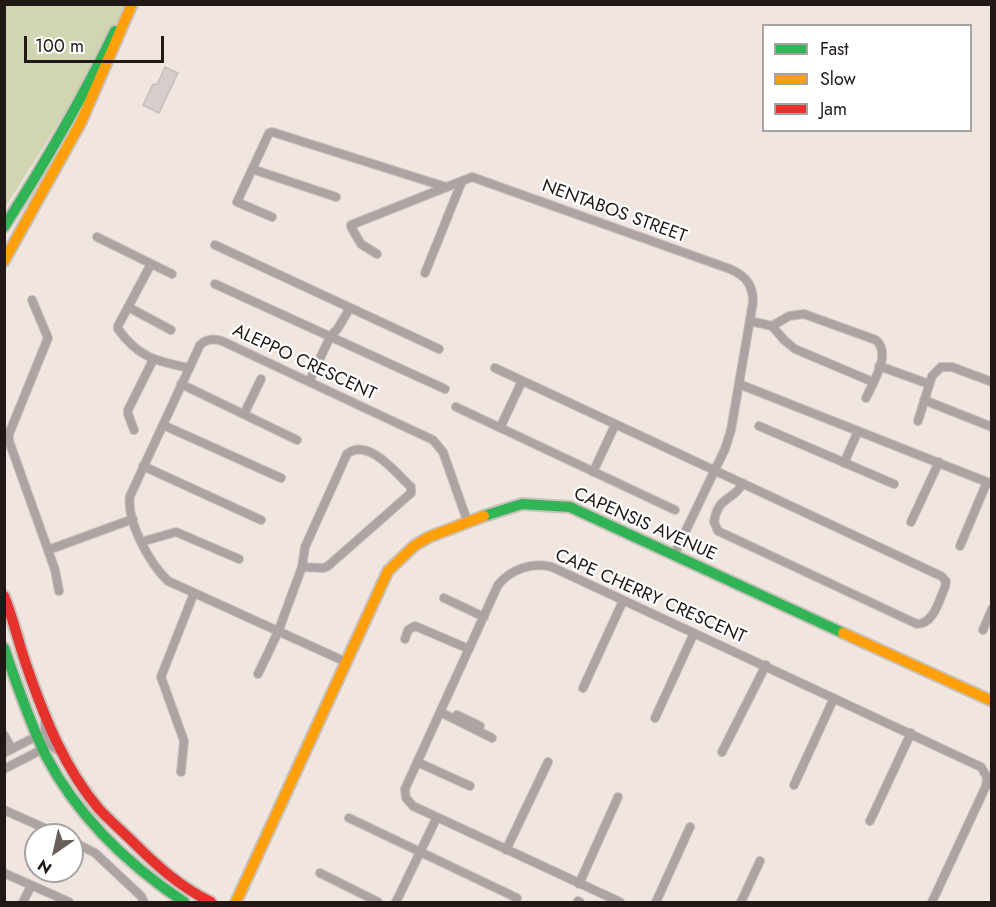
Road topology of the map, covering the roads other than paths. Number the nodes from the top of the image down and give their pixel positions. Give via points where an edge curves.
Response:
1 (131, 4) edge
2 (252, 169) junction
3 (462, 181) junction
4 (446, 187) junction
5 (336, 197) dead end
6 (272, 217) dead end
7 (4, 227) edge
8 (97, 237) dead end
9 (215, 245) dead end
10 (377, 254) dead end
11 (4, 261) edge
12 (152, 264) junction
13 (425, 273) dead end
14 (172, 274) dead end
15 (214, 284) dead end
16 (32, 300) dead end
17 (128, 307) junction
18 (350, 308) junction
19 (750, 321) junction
20 (772, 326) junction
21 (171, 330) dead end
22 (330, 336) junction
23 (439, 349) dead end
24 (153, 360) junction
25 (879, 366) junction
26 (189, 368) junction
27 (495, 368) dead end
28 (261, 379) dead end
29 (522, 381) junction
30 (309, 382) junction
31 (873, 382) junction
32 (992, 382) edge
33 (181, 384) junction
34 (739, 384) junction
35 (929, 384) junction
36 (445, 389) dead end
37 (866, 398) dead end
38 (924, 400) junction
39 (456, 407) dead end
40 (244, 414) junction
41 (918, 421) dead end
42 (163, 425) junction
43 (615, 425) junction
44 (759, 426) dead end
45 (992, 427) edge
46 (500, 428) junction
47 (134, 430) dead end
48 (858, 431) junction
49 (297, 440) dead end
50 (939, 462) junction
51 (844, 463) junction
52 (143, 466) junction
53 (715, 470) junction
54 (593, 472) junction
55 (281, 478) dead end
56 (743, 483) junction
57 (989, 483) edge
58 (894, 484) dead end
59 (675, 510) dead end
60 (134, 519) junction
61 (261, 520) dead end
62 (911, 522) dead end
63 (468, 523) junction
64 (141, 542) junction
65 (960, 546) dead end
66 (48, 550) junction
67 (674, 555) junction
68 (239, 559) dead end
69 (302, 567) junction
70 (59, 591) dead end
71 (194, 593) junction
72 (4, 596) edge
73 (444, 598) dead end
74 (623, 601) junction
75 (992, 609) edge
76 (484, 617) junction
77 (983, 630) dead end
78 (278, 632) junction
79 (693, 633) junction
80 (405, 639) dead end
81 (4, 648) edge
82 (469, 649) junction
83 (346, 662) junction
84 (766, 665) junction
85 (258, 674) dead end
86 (583, 688) dead end
87 (834, 698) junction
88 (992, 701) edge
89 (441, 710) junction
90 (45, 714) junction
91 (655, 718) dead end
92 (480, 726) dead end
93 (911, 733) junction
94 (4, 735) edge
95 (492, 738) dead end
96 (42, 742) junction
97 (8, 751) edge
98 (722, 752) dead end
99 (63, 753) junction
100 (417, 762) junction
101 (548, 762) dead end
102 (4, 769) edge
103 (181, 772) dead end
104 (988, 773) edge
105 (794, 785) dead end
106 (470, 786) dead end
107 (618, 797) dead end
108 (4, 810) edge
109 (437, 817) junction
110 (349, 818) dead end
111 (870, 821) dead end
112 (33, 823) edge
113 (690, 827) dead end
114 (84, 847) edge
115 (506, 850) junction
116 (420, 852) junction
117 (760, 861) dead end
118 (4, 873) edge
119 (320, 873) dead end
120 (579, 884) junction
121 (31, 886) junction
122 (517, 898) dead end
123 (23, 903) edge
124 (69, 903) edge
125 (144, 903) edge
126 (184, 903) edge
127 (211, 903) edge
128 (236, 903) edge
129 (378, 903) edge
130 (396, 903) edge
131 (620, 903) edge
132 (656, 903) edge
133 (741, 903) edge
134 (932, 903) edge

1 - 7 main road via 54,147
1 - 11 main road via 81,122
2 - 4 street via 272,132
2 - 5 street
2 - 6 street via 237,203
3 - 4 street
3 - 13 street
3 - 19 street, NENTABOS STREET via 472,177 737,272 746,278 753,293
4 - 10 street via 351,225 361,244
8 - 12 street
9 - 18 street
12 - 14 street
12 - 17 street
15 - 22 street
16 - 66 street via 48,339 9,441
17 - 21 street
17 - 24 street via 118,329
18 - 22 street
18 - 23 street
19 - 20 street
19 - 34 street
20 - 25 street via 789,316 804,314 870,338 883,350
20 - 31 street via 795,349
22 - 30 street
22 - 36 street
24 - 26 street
24 - 47 street via 128,410
25 - 31 street
25 - 35 street
26 - 30 street, ALEPPO CRESCENT via 200,345 214,339
26 - 33 street, ALEPPO CRESCENT
27 - 29 street
28 - 40 street
29 - 43 street
29 - 46 street
30 - 63 street, ALEPPO CRESCENT via 433,440 443,452
31 - 37 street
32 - 35 street via 945,366 935,372
33 - 40 street
33 - 42 street, ALEPPO CRESCENT
34 - 48 street
34 - 53 street via 731,430
35 - 38 street
38 - 41 street
38 - 45 street
39 - 46 street
40 - 49 street
42 - 52 street, ALEPPO CRESCENT
42 - 55 street
43 - 53 street
43 - 54 street
44 - 51 street
46 - 54 street
48 - 50 street
48 - 51 street
50 - 57 street
50 - 62 street
51 - 58 street
52 - 60 street, ALEPPO CRESCENT via 129,501
52 - 61 street
53 - 56 street
53 - 67 street
54 - 59 street
56 - 56 street via 941,576 945,587 930,619 917,624 718,531 714,522 718,506
57 - 65 street
60 - 64 street, ALEPPO CRESCENT
60 - 66 street
63 - 67 main road, CAPENSIS AVENUE via 522,504 561,505
63 - 83 main road, CAPENSIS AVENUE via 429,537 391,568
64 - 68 street via 176,532
64 - 71 street, ALEPPO CRESCENT via 164,577
66 - 70 street
67 - 88 main road, CAPENSIS AVENUE
69 - 69 street via 305,548 351,450 374,453 411,487 411,493 328,566
69 - 78 street
71 - 78 street, ALEPPO CRESCENT
71 - 103 street via 161,677 185,744
72 - 90 main road
73 - 76 street
74 - 76 street, CAPE CHERRY CRESCENT via 552,567 534,565 505,576
74 - 79 street, CAPE CHERRY CRESCENT
74 - 86 street
75 - 77 street
76 - 82 street, CAPE CHERRY CRESCENT
78 - 83 street, ALEPPO CRESCENT
78 - 85 street
79 - 84 street, CAPE CHERRY CRESCENT
79 - 91 street
80 - 82 street via 408,630 415,626
81 - 96 main road
82 - 89 street, CAPE CHERRY CRESCENT
83 - 128 main road, CAPENSIS AVENUE
84 - 87 street, CAPE CHERRY CRESCENT
84 - 98 street
87 - 93 street, CAPE CHERRY CRESCENT
87 - 105 street
89 - 92 street
89 - 95 street
89 - 100 street, CAPE CHERRY CRESCENT
90 - 96 street
90 - 99 main road
93 - 104 street, CAPE CHERRY CRESCENT via 976,763
93 - 111 street
94 - 97 street
96 - 97 street
96 - 99 street
96 - 102 street
96 - 126 main road via 66,790 95,826 145,875
99 - 127 main road via 100,809 154,864 179,885
100 - 106 street
100 - 109 street, CAPE CHERRY CRESCENT via 405,789 406,798 413,806
101 - 115 street
104 - 134 street via 986,786
107 - 120 street
108 - 112 street
109 - 115 street, CAPE CHERRY CRESCENT
109 - 116 street
110 - 116 street
113 - 132 street
114 - 125 street via 95,853
115 - 120 street, CAPE CHERRY CRESCENT
116 - 122 street
116 - 130 street
117 - 133 street
118 - 121 street
119 - 129 street
120 - 131 street, CAPE CHERRY CRESCENT
121 - 123 street
121 - 124 street

